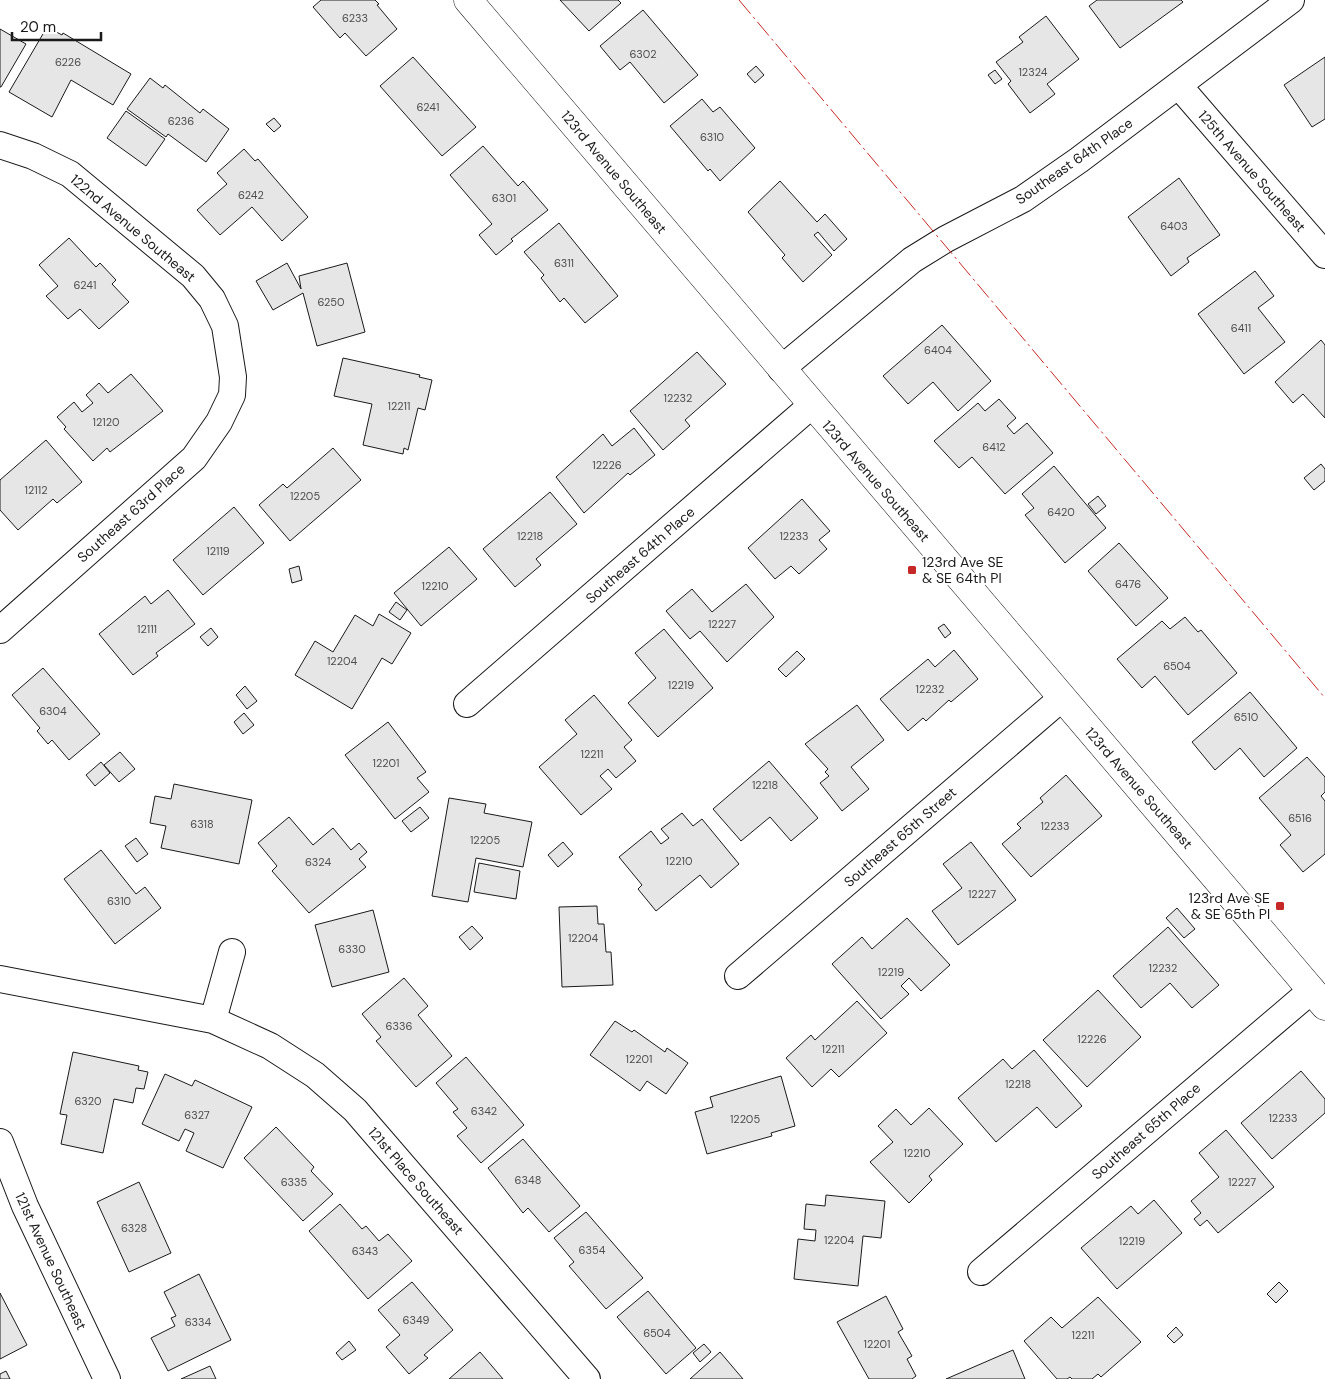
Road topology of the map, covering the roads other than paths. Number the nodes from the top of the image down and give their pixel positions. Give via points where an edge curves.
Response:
1 (468, 0) edge
2 (1291, 0) edge
3 (1179, 86) junction
4 (0, 146) edge
5 (1325, 255) edge
6 (781, 370) junction
7 (233, 377) joint
8 (812, 405) junction
9 (0, 630) edge
10 (1062, 698) junction
11 (467, 704) dead end
12 (232, 952) dead end
13 (738, 976) dead end
14 (0, 980) edge
15 (1318, 998) edge
16 (213, 1020) junction
17 (0, 1142) edge
18 (981, 1272) dead end
19 (107, 1379) edge
20 (587, 1379) edge

1 - 6 street, 123rd Avenue Southeast
2 - 3 street, Southeast 64th Place
3 - 5 street, 125th Avenue Southeast
3 - 6 street, Southeast 64th Place via 1023,199 912,260
4 - 7 street, 122nd Avenue Southeast via 33,156 70,174 193,276 212,299 225,326
6 - 8 street, 123rd Avenue Southeast
7 - 9 street, Southeast 63rd Place via 232,396 220,422 194,458
8 - 10 street, 123rd Avenue Southeast
8 - 11 street, Southeast 64th Place
10 - 13 street, Southeast 65th Street
10 - 15 street, 123rd Avenue Southeast
12 - 16 street
14 - 16 street, 121st Place Southeast
15 - 18 street, Southeast 65th Place
16 - 20 street, 121st Place Southeast via 270,1046 315,1075 355,1110
17 - 19 street, 121st Avenue Southeast via 25,1206

